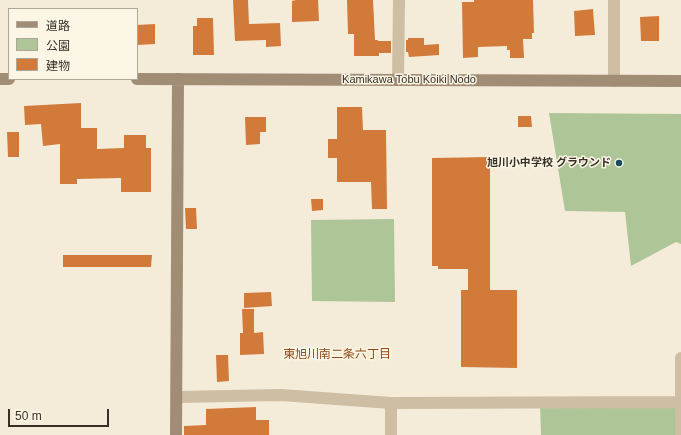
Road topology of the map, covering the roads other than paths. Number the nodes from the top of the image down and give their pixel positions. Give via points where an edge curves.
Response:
1 (399, 0) edge
2 (614, 0) edge
3 (138, 79) edge
4 (178, 79) junction
5 (398, 80) junction
6 (614, 81) junction
7 (681, 81) edge
8 (681, 358) edge
9 (178, 397) junction
10 (680, 402) edge
11 (391, 403) junction
12 (176, 435) edge
13 (391, 435) edge
14 (681, 435) edge

1 - 5 street
2 - 6 street
3 - 4 street, Kamikawa Tobu Koiki Nodo
4 - 5 street, Kamikawa Tobu Koiki Nodo
4 - 9 street
5 - 6 street, Kamikawa Tobu Koiki Nodo
6 - 7 street, Kamikawa Tobu Koiki Nodo
8 - 10 street
9 - 11 street via 281,395
9 - 12 street
10 - 11 street
10 - 14 street
11 - 13 street

